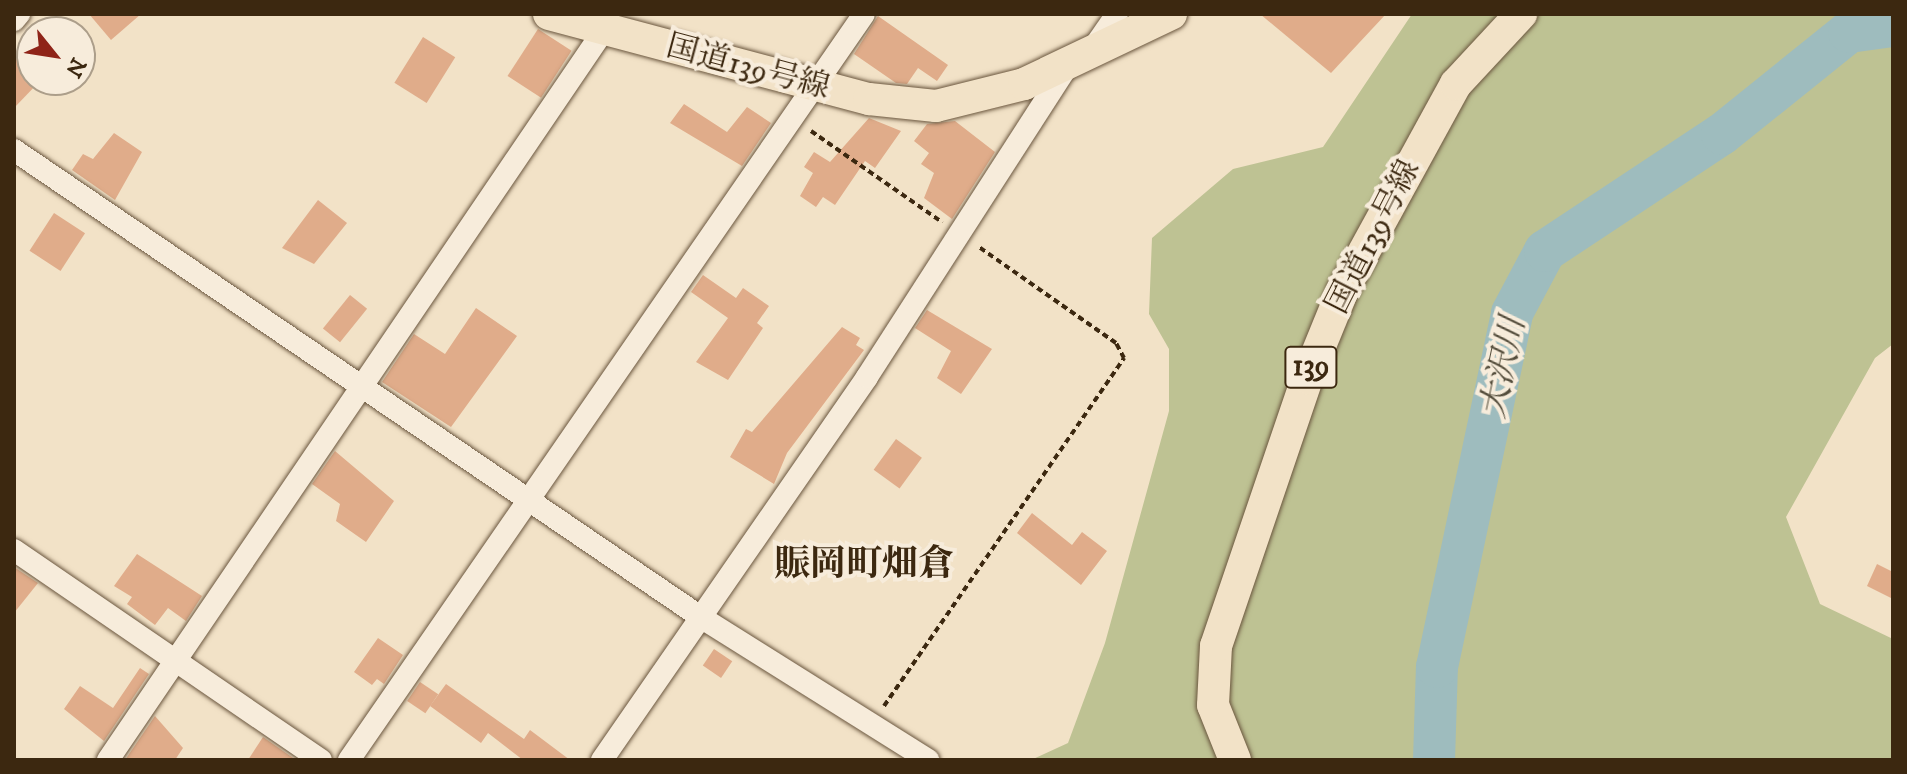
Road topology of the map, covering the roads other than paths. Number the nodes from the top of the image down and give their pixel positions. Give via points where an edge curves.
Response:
1 (19, 14) edge
2 (549, 14) edge
3 (864, 14) edge
4 (1117, 14) edge
5 (1171, 14) edge
6 (1521, 14) edge
7 (14, 20) edge
8 (604, 30) junction
9 (1080, 58) junction
10 (815, 85) junction
11 (17, 160) edge
12 (363, 387) junction
13 (529, 500) junction
14 (14, 550) edge
15 (702, 618) junction
16 (177, 658) junction
17 (108, 760) edge
18 (321, 760) edge
19 (349, 760) edge
20 (602, 760) edge
21 (928, 760) edge
22 (1235, 760) edge

1 - 7 street
2 - 8 highway, 国道139号線
3 - 10 street
4 - 9 street
5 - 9 highway, 国道139号線
6 - 22 highway, 国道139号線 / 139 via 1456,84 1343,290 1307,378 1216,646 1213,705
8 - 10 highway, 国道139号線
8 - 12 street
9 - 10 highway, 国道139号線 via 959,105 901,104
9 - 15 street
10 - 13 street
11 - 12 street
12 - 13 street
12 - 16 street
13 - 15 street
13 - 19 street
14 - 16 street
15 - 20 street
15 - 21 street
16 - 17 street
16 - 18 street

